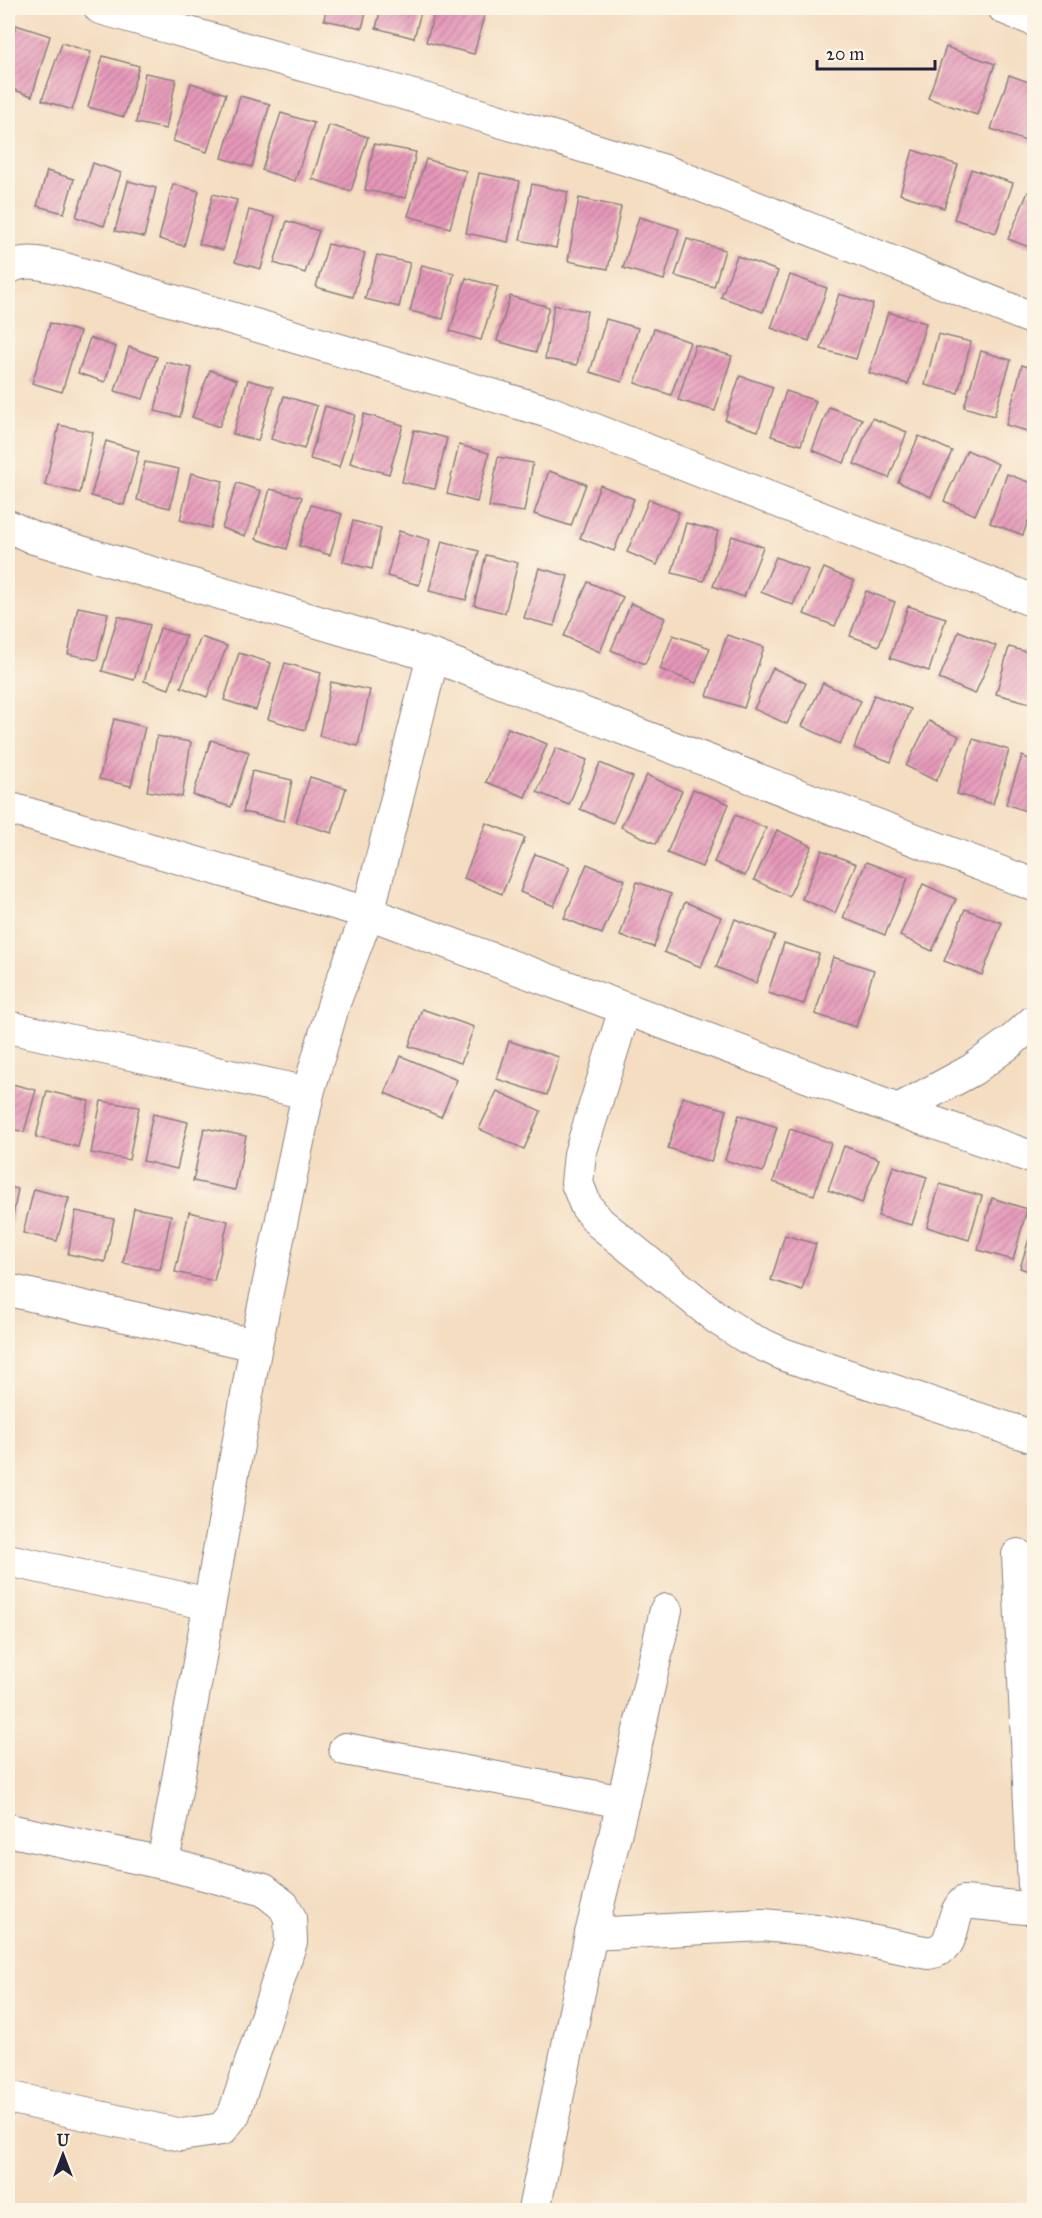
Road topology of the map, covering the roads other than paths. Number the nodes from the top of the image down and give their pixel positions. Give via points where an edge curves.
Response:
1 (100, 8) edge
2 (1004, 8) edge
3 (1035, 20) edge
4 (8, 268) edge
5 (1035, 319) edge
6 (8, 526) edge
7 (1035, 601) edge
8 (434, 656) junction
9 (8, 808) edge
10 (1035, 885) edge
11 (368, 913) junction
12 (626, 1009) junction
13 (1035, 1021) edge
14 (8, 1027) edge
15 (309, 1093) junction
16 (898, 1110) junction
17 (1035, 1158) edge
18 (8, 1290) edge
19 (256, 1345) junction
20 (1035, 1437) edge
21 (1018, 1555) dead end
22 (8, 1560) edge
23 (208, 1604) junction
24 (666, 1610) dead end
25 (345, 1749) dead end
26 (623, 1802) junction
27 (8, 1830) edge
28 (162, 1863) junction
29 (1035, 1886) edge
30 (1035, 1900) edge
31 (591, 1934) junction
32 (8, 2097) edge
33 (534, 2211) edge

1 - 5 street via 665,171
2 - 3 street
4 - 7 street via 16,263 38,262 65,269 549,412
6 - 8 street via 34,538
8 - 10 street
8 - 11 street
9 - 11 street
11 - 12 street
11 - 15 street via 334,1003
12 - 16 street
12 - 20 street via 580,1154 578,1183 586,1206 600,1223 718,1319 746,1337 785,1356
13 - 16 street via 972,1070
14 - 15 street
15 - 19 street
16 - 17 street
18 - 19 street
19 - 23 street
21 - 29 street
22 - 23 street
23 - 28 street
24 - 26 street
25 - 26 street
26 - 31 street
27 - 28 street
28 - 32 street via 264,1890 284,1906 290,1918 291,1942 234,2114 222,2129 181,2136
30 - 31 street via 1026,1908 964,1902 958,1908 948,1944 929,1953 816,1930 763,1924
31 - 33 street

